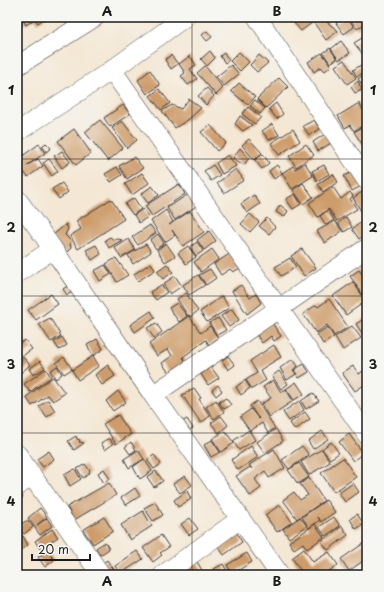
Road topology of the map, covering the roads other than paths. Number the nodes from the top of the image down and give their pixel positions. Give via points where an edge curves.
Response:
1 (95, 17) edge
2 (185, 17) edge
3 (256, 17) edge
4 (17, 66) edge
5 (112, 70) junction
6 (17, 132) edge
7 (367, 181) edge
8 (17, 199) edge
9 (367, 248) edge
10 (53, 249) junction
11 (17, 273) edge
12 (279, 308) junction
13 (153, 395) junction
14 (367, 436) edge
15 (17, 454) edge
16 (24, 481) edge
17 (240, 519) junction
18 (101, 575) edge
19 (163, 575) edge
20 (280, 575) edge

1 - 4 street
2 - 5 street
3 - 7 street
5 - 6 street
5 - 12 street
8 - 10 street
9 - 12 street
10 - 11 street
10 - 13 street
12 - 13 street
12 - 14 street
13 - 17 street
15 - 16 street
16 - 18 street
17 - 19 street
17 - 20 street

